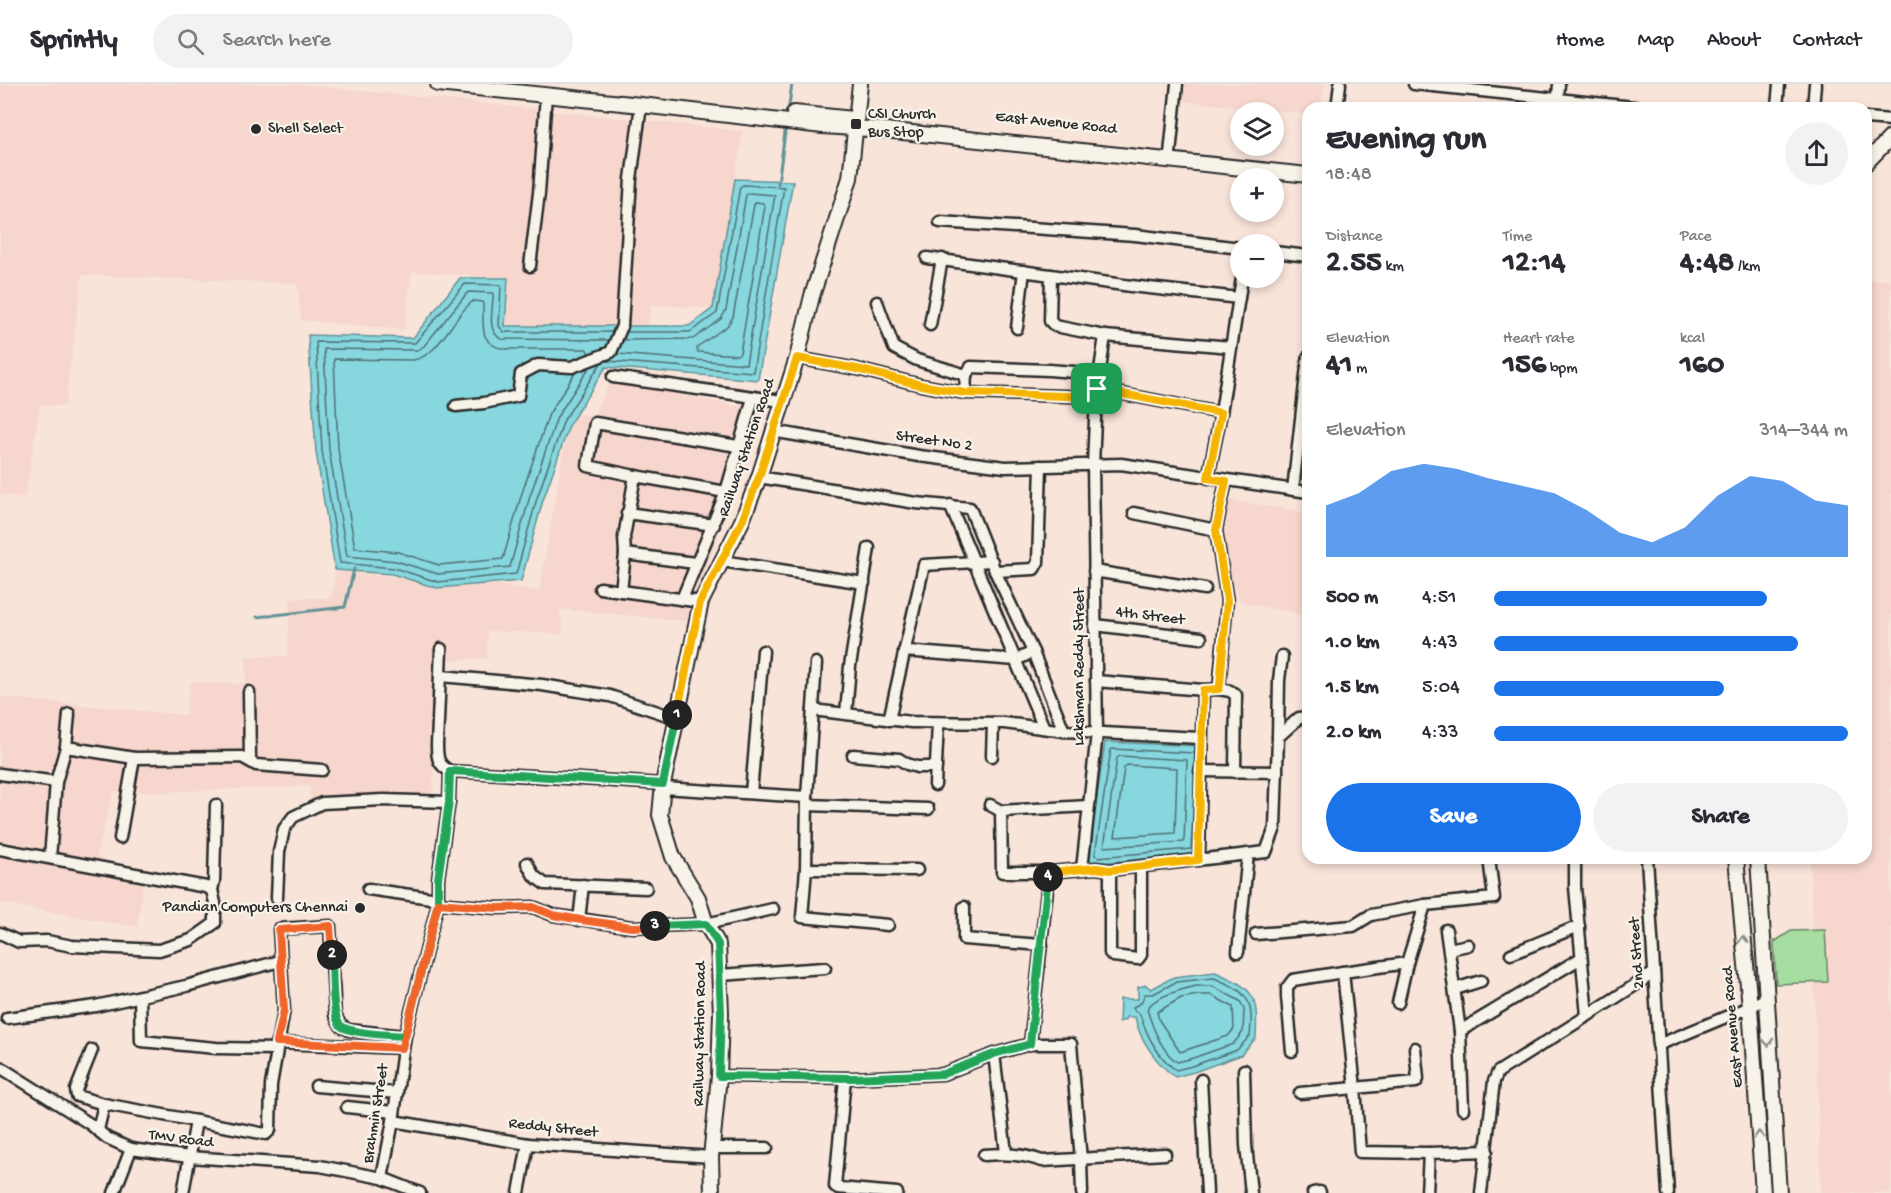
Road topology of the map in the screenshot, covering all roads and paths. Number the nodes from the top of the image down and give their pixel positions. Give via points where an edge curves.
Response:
1 (438, 84) edge
2 (527, 84) edge
3 (860, 84) edge
4 (1177, 84) edge
5 (1340, 84) edge
6 (1414, 84) edge
7 (1558, 84) edge
8 (1779, 84) edge
9 (1815, 84) edge
10 (469, 86) edge
11 (546, 95) junction
12 (1338, 102) edge
13 (1549, 102) edge
14 (1557, 102) edge
15 (1778, 102) edge
16 (1814, 102) edge
17 (641, 105) junction
18 (766, 115) junction
19 (1872, 118) edge
20 (1891, 120) edge
21 (856, 124) junction
22 (1891, 137) edge
23 (1170, 154) junction
24 (1872, 157) edge
25 (1302, 167) edge
26 (1302, 174) edge
27 (940, 222) dead end
28 (1230, 247) edge
29 (1284, 253) edge
30 (1302, 255) edge
31 (927, 258) dead end
32 (942, 260) junction
33 (530, 266) dead end
34 (1024, 271) junction
35 (1051, 275) junction
36 (1240, 288) edge
37 (1239, 298) junction
38 (877, 302) dead end
39 (930, 325) dead end
40 (1017, 328) dead end
41 (1105, 336) junction
42 (1231, 347) junction
43 (797, 358) junction
44 (1099, 374) junction
45 (966, 375) junction
46 (613, 377) dead end
47 (965, 393) junction
48 (1096, 393) junction
49 (753, 398) junction
50 (782, 401) junction
51 (456, 406) dead end
52 (1302, 410) edge
53 (1221, 413) junction
54 (772, 431) junction
55 (738, 446) junction
56 (1093, 465) junction
57 (1041, 466) junction
58 (635, 477) junction
59 (759, 477) junction
60 (1208, 478) junction
61 (1226, 481) junction
62 (1293, 490) junction
63 (1302, 491) edge
64 (726, 492) junction
65 (950, 505) junction
66 (627, 513) junction
67 (1134, 513) dead end
68 (714, 525) junction
69 (1216, 530) junction
70 (869, 548) dead end
71 (625, 554) junction
72 (722, 561) junction
73 (695, 563) junction
74 (975, 563) junction
75 (994, 566) junction
76 (1095, 571) junction
77 (864, 583) junction
78 (600, 588) dead end
79 (1205, 589) dead end
80 (621, 591) junction
81 (682, 599) junction
82 (700, 602) junction
83 (1095, 625) junction
84 (1201, 638) dead end
85 (441, 649) dead end
86 (763, 651) dead end
87 (904, 651) junction
88 (1033, 652) junction
89 (1282, 656) dead end
90 (1016, 660) junction
91 (816, 663) dead end
92 (441, 676) junction
93 (1096, 681) junction
94 (1219, 689) junction
95 (1203, 690) junction
96 (249, 692) dead end
97 (813, 710) junction
98 (69, 714) dead end
99 (846, 714) junction
100 (676, 718) junction
101 (1302, 718) edge
102 (889, 720) junction
103 (938, 723) junction
104 (993, 723) junction
105 (1044, 728) junction
106 (1064, 731) junction
107 (1097, 733) junction
108 (1278, 737) junction
109 (1200, 738) junction
110 (66, 747) junction
111 (854, 755) dead end
112 (992, 756) dead end
113 (134, 758) junction
114 (250, 760) junction
115 (936, 767) junction
116 (322, 770) dead end
117 (450, 771) junction
118 (1200, 771) junction
119 (1235, 772) junction
120 (1277, 772) junction
121 (0, 774) edge
122 (56, 782) junction
123 (936, 785) dead end
124 (663, 786) junction
125 (751, 793) junction
126 (807, 801) junction
127 (449, 802) junction
128 (216, 805) dead end
129 (990, 806) dead end
130 (1088, 806) junction
131 (928, 809) dead end
132 (1001, 811) junction
133 (120, 838) dead end
134 (0, 849) edge
135 (1248, 854) junction
136 (50, 858) junction
137 (1198, 860) junction
138 (527, 862) dead end
139 (1490, 864) edge
140 (1575, 864) edge
141 (1647, 864) edge
142 (1737, 864) edge
143 (1758, 864) edge
144 (1141, 867) junction
145 (806, 869) junction
146 (1082, 869) junction
147 (916, 870) dead end
148 (1110, 870) junction
149 (1049, 872) junction
150 (583, 885) junction
151 (646, 888) dead end
152 (368, 889) dead end
153 (212, 891) junction
154 (277, 898) dead end
155 (438, 901) junction
156 (1425, 905) junction
157 (964, 908) dead end
158 (773, 909) dead end
159 (579, 920) junction
160 (706, 924) junction
161 (888, 925) dead end
162 (1579, 926) junction
163 (1446, 930) dead end
164 (0, 933) edge
165 (1256, 934) dead end
166 (1042, 945) junction
167 (1468, 945) dead end
168 (1449, 949) junction
169 (1238, 952) dead end
170 (1511, 954) dead end
171 (1581, 958) junction
172 (280, 961) junction
173 (1407, 963) junction
174 (825, 968) dead end
175 (1343, 972) junction
176 (1654, 973) junction
177 (720, 975) junction
178 (1481, 981) dead end
179 (1455, 989) junction
180 (140, 996) junction
181 (1765, 999) junction
182 (1398, 1003) dead end
183 (1750, 1007) junction
184 (1587, 1016) junction
185 (7, 1018) dead end
186 (1460, 1031) junction
187 (405, 1036) junction
188 (277, 1042) junction
189 (1030, 1044) junction
190 (1658, 1045) junction
191 (402, 1048) junction
192 (1415, 1048) dead end
193 (92, 1050) dead end
194 (1292, 1051) dead end
195 (994, 1054) junction
196 (0, 1067) edge
197 (1244, 1070) dead end
198 (719, 1076) junction
199 (844, 1078) junction
200 (1201, 1080) dead end
201 (316, 1086) dead end
202 (1356, 1088) junction
203 (396, 1093) junction
204 (1300, 1093) dead end
205 (104, 1104) junction
206 (347, 1107) dead end
207 (1463, 1109) dead end
208 (393, 1117) junction
209 (196, 1121) junction
210 (98, 1130) junction
211 (528, 1144) junction
212 (767, 1148) dead end
213 (131, 1149) junction
214 (1487, 1151) junction
215 (712, 1152) junction
216 (1006, 1153) junction
217 (1429, 1153) junction
218 (1165, 1154) dead end
219 (984, 1155) dead end
220 (189, 1157) junction
221 (1081, 1160) junction
222 (382, 1178) junction
223 (114, 1193) edge
224 (183, 1193) edge
225 (420, 1193) edge
226 (519, 1193) edge
227 (712, 1193) edge
228 (897, 1193) edge
229 (1082, 1193) edge
230 (1207, 1193) edge
231 (1251, 1193) edge
232 (1427, 1193) edge
233 (1481, 1193) edge
234 (1668, 1193) edge
235 (1763, 1193) edge
236 (1779, 1193) edge

1 - 10 main road
2 - 18 main road
3 - 21 main road, Railway Station Road
4 - 23 street
5 - 12 street
6 - 13 street
7 - 14 street
8 - 15 street
9 - 16 street
10 - 11 main road
11 - 17 main road
11 - 33 street
17 - 18 main road
17 - 51 street via 631,179 622,326 611,352 572,368 538,365 521,374 518,396
18 - 21 main road, East Avenue Road
19 - 20 street
21 - 23 main road, East Avenue Road
21 - 26 main road, East Avenue Road
21 - 43 main road, Railway Station Road via 850,178 812,296
22 - 24 main road
23 - 25 main road, East Avenue Road
27 - 28 street via 1135,235
29 - 30 street
31 - 32 street
32 - 34 street
32 - 39 street
34 - 35 street
34 - 40 street
35 - 37 street
35 - 41 street via 1051,323
36 - 37 street
37 - 42 street
38 - 45 street via 894,348 917,360
41 - 42 street
41 - 44 street, Lakshman Reddy Street
42 - 53 street
43 - 47 street
43 - 50 main road, Railway Station Road
44 - 45 street via 971,367
44 - 48 street, Lakshman Reddy Street
45 - 47 street
46 - 49 street
47 - 48 street
48 - 53 street
48 - 56 street, Lakshman Reddy Street
49 - 50 street
49 - 55 street
50 - 54 main road, Railway Station Road
52 - 62 street
53 - 60 street
54 - 57 street, Street No 2 via 919,456 1005,467
54 - 59 main road, Railway Station Road
55 - 58 street via 595,423 588,466
55 - 64 street
56 - 57 street, Street No 2
56 - 60 street, Street No 2 via 1121,464
56 - 76 street, Lakshman Reddy Street
57 - 75 street via 1038,562 1028,571
58 - 64 street
58 - 66 street
59 - 65 street
59 - 72 main road, Railway Station Road
60 - 61 street, Street No 2
61 - 62 street, Street No 2
61 - 69 street
62 - 63 street, Street No 2
64 - 68 street
65 - 74 street
65 - 75 street via 970,508
66 - 68 street
66 - 71 street
67 - 69 street
68 - 73 street
69 - 94 street via 1227,601
70 - 77 street
71 - 73 street
71 - 80 street
72 - 77 street
72 - 82 main road, Railway Station Road
73 - 81 street
74 - 75 street
74 - 87 street via 924,565
74 - 90 street
75 - 88 street
76 - 79 street
76 - 83 street, Lakshman Reddy Street
77 - 99 street
78 - 80 street
80 - 81 street
81 - 82 street
82 - 100 main road, Railway Station Road
83 - 84 street, 4th Street
83 - 93 street, Lakshman Reddy Street
85 - 92 street
86 - 125 street
87 - 90 street
87 - 102 street
88 - 90 street
88 - 106 street
89 - 108 street
90 - 105 street
91 - 97 street
92 - 100 street via 610,696
92 - 117 street via 437,758
93 - 95 street
93 - 107 street, Lakshman Reddy Street
94 - 95 street
94 - 119 street via 1236,695
95 - 109 street
96 - 114 street
97 - 99 street
97 - 126 street
98 - 110 street
99 - 102 street
100 - 124 main road, Railway Station Road
101 - 108 street
102 - 103 street
103 - 104 street
103 - 115 street
104 - 105 street
104 - 112 street
105 - 106 street
106 - 107 street
107 - 109 street
107 - 130 street, Lakshman Reddy Street
108 - 120 street
109 - 118 street
110 - 113 street
110 - 122 street
111 - 115 street
113 - 114 street
113 - 133 street
114 - 116 street via 256,765
115 - 123 street
117 - 124 street
117 - 127 street, Brahmin Street
118 - 119 street
118 - 137 street
119 - 120 street
120 - 135 street via 1275,828 1266,852
121 - 122 street
122 - 136 street
124 - 125 street
124 - 160 main road, Railway Station Road via 660,815 666,836 673,858 698,898
125 - 126 street
126 - 131 street
126 - 145 street
127 - 154 street via 322,803 293,816 284,829 279,852
127 - 155 street, Brahmin Street
128 - 153 street
129 - 132 street
130 - 132 street
130 - 146 street, Lakshman Reddy Street
132 - 149 street via 1002,872
134 - 136 street
135 - 137 street
135 - 169 street
136 - 153 street
137 - 144 street
138 - 150 street via 534,876 545,884
139 - 156 street via 1494,898
140 - 162 street
141 - 176 street, 2nd Street
183 -> 142 main road, East Avenue Road
143 - 181 main road, East Avenue Road
144 - 148 street
144 - 148 street via 1138,959 1110,953
145 - 147 street
145 - 161 street via 802,917
146 - 148 street
146 - 149 street
149 - 166 street
150 - 151 street
150 - 159 street
152 - 155 street
153 - 164 street via 216,923 191,940 159,950 19,942
155 - 159 street via 497,908 533,907
155 - 187 street, Brahmin Street
156 - 165 street via 1371,915 1353,926
156 - 173 street
157 - 166 street via 964,939
158 - 160 street
159 - 160 street via 632,927
160 - 177 main road, Railway Station Road via 718,944
162 - 170 street
162 - 171 street
163 - 168 street
166 - 189 street
167 - 168 street
168 - 179 street
171 - 184 street
171 - 186 street
172 - 180 street
172 - 187 street via 279,930 330,926 336,1015 341,1026
172 - 188 street via 284,1010
173 - 175 street
173 - 182 street
174 - 177 street
175 - 194 street via 1293,980 1289,984
175 - 202 street
176 - 184 street
176 - 190 street, 2nd Street
177 - 198 main road, Railway Station Road
178 - 179 street
179 - 186 street
180 - 185 street
180 - 188 street via 141,1041 274,1049
181 - 183 street
181 -> 236 main road, East Avenue Road
183 - 190 street
235 -> 183 main road, East Avenue Road
184 - 214 street via 1498,1072
186 - 207 street
187 - 191 street, Brahmin Street
188 - 191 street
188 - 209 street via 268,1132
189 - 195 street
189 - 221 street via 1071,1044
190 - 234 street, 2nd Street
191 - 203 street, Brahmin Street
192 - 202 street via 1416,1082
193 - 205 street via 76,1093
195 - 199 street via 943,1074
195 - 216 street
196 - 210 street, TMV Road
197 - 231 street
198 - 199 street
198 - 215 main road, Railway Station Road
199 - 228 street via 835,1186
200 - 230 street
201 - 203 street
202 - 204 street
202 - 217 street via 1360,1152
203 - 208 street, Brahmin Street
205 - 209 street
205 - 210 street
206 - 208 street, Reddy Street
208 - 211 street, Reddy Street
208 - 222 street, Brahmin Street
209 - 220 street
210 - 213 street, TMV Road
211 - 215 street, Reddy Street
211 - 226 street
212 - 215 street, Reddy Street
213 - 220 street, TMV Road
213 - 223 street
214 - 217 street
214 - 233 street
215 - 227 main road, Railway Station Road
216 - 219 street
216 - 221 street via 1042,1161
217 - 232 street
218 - 221 street
220 - 222 street, TMV Road via 320,1166
220 - 224 street
221 - 229 street
222 - 225 street, TMV Road

